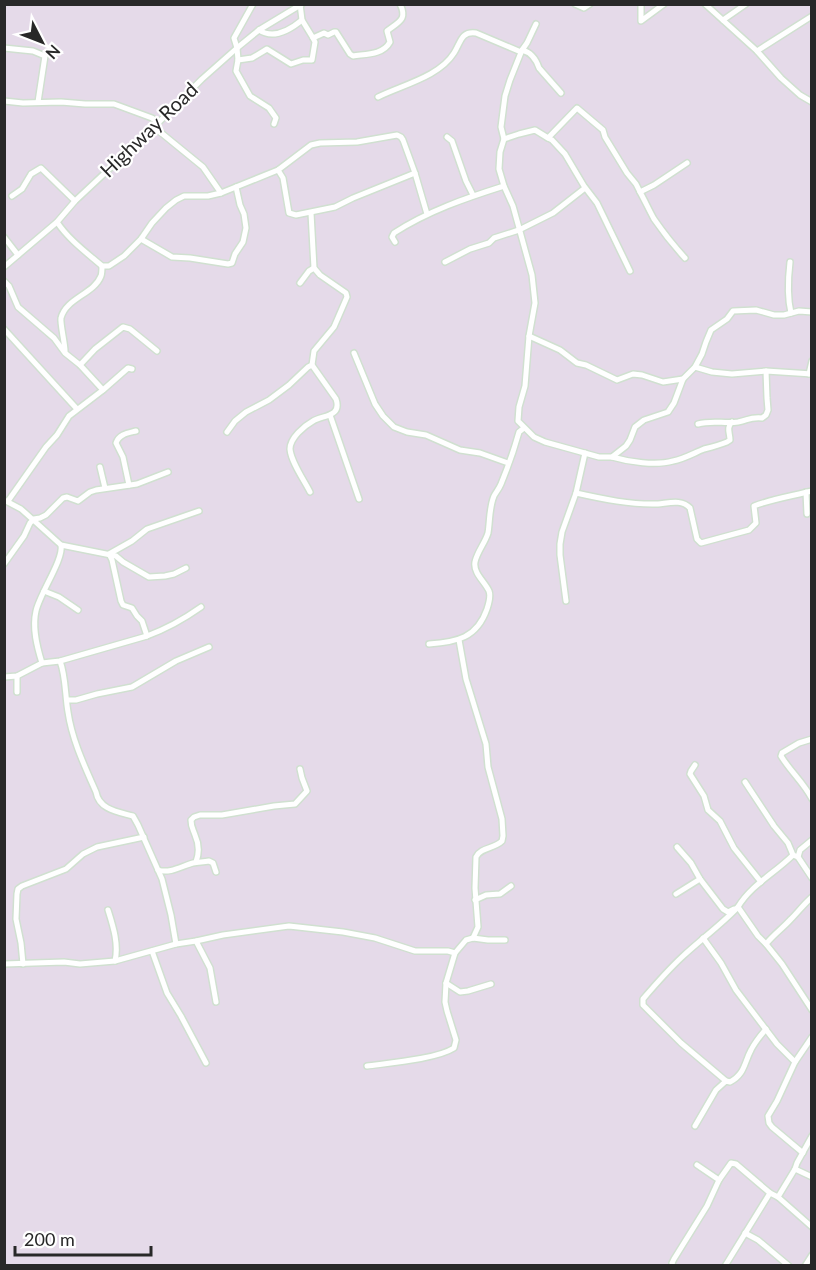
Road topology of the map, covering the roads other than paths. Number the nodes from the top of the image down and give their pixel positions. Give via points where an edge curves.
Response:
1 (253, 4) edge
2 (400, 4) edge
3 (574, 4) edge
4 (590, 4) edge
5 (641, 4) edge
6 (664, 4) edge
7 (705, 4) edge
8 (746, 4) edge
9 (301, 5) edge
10 (812, 16) edge
11 (723, 20) junction
12 (302, 21) junction
13 (537, 24) dead end
14 (262, 32) junction
15 (313, 38) junction
16 (4, 48) edge
17 (237, 48) junction
18 (267, 49) junction
19 (522, 51) junction
20 (758, 51) junction
21 (238, 60) junction
22 (561, 93) dead end
23 (378, 97) dead end
24 (4, 101) edge
25 (38, 102) junction
26 (812, 102) edge
27 (274, 124) dead end
28 (154, 127) junction
29 (447, 137) dead end
30 (548, 138) junction
31 (504, 139) junction
32 (687, 163) dead end
33 (278, 170) junction
34 (416, 173) junction
35 (504, 186) junction
36 (236, 187) junction
37 (585, 188) junction
38 (640, 192) junction
39 (221, 193) junction
40 (473, 195) junction
41 (12, 196) dead end
42 (75, 201) junction
43 (311, 213) junction
44 (427, 214) junction
45 (57, 222) junction
46 (519, 230) junction
47 (4, 237) edge
48 (141, 239) junction
49 (395, 242) dead end
50 (18, 255) junction
51 (685, 258) dead end
52 (445, 262) dead end
53 (790, 262) dead end
54 (102, 266) junction
55 (4, 267) edge
56 (314, 268) junction
57 (630, 271) dead end
58 (4, 281) edge
59 (300, 283) dead end
60 (812, 312) edge
61 (791, 313) junction
62 (4, 329) edge
63 (529, 336) junction
64 (157, 351) dead end
65 (65, 353) junction
66 (354, 353) dead end
67 (812, 361) edge
68 (80, 365) junction
69 (312, 365) junction
70 (695, 367) junction
71 (132, 369) dead end
72 (766, 371) junction
73 (810, 374) edge
74 (683, 380) junction
75 (103, 390) junction
76 (77, 409) junction
77 (330, 415) junction
78 (732, 422) junction
79 (698, 424) dead end
80 (524, 429) junction
81 (136, 431) dead end
82 (227, 432) dead end
83 (585, 453) junction
84 (612, 457) junction
85 (508, 463) junction
86 (100, 467) dead end
87 (168, 472) dead end
88 (129, 485) junction
89 (105, 488) junction
90 (310, 492) dead end
91 (809, 492) edge
92 (576, 493) junction
93 (359, 499) dead end
94 (6, 500) edge
95 (199, 511) dead end
96 (807, 514) dead end
97 (34, 519) junction
98 (61, 544) junction
99 (109, 554) junction
100 (4, 564) edge
101 (186, 568) dead end
102 (44, 591) junction
103 (566, 601) dead end
104 (201, 607) dead end
105 (78, 610) dead end
106 (147, 636) junction
107 (459, 640) junction
108 (429, 644) dead end
109 (209, 647) dead end
110 (60, 661) junction
111 (42, 663) junction
112 (17, 676) junction
113 (4, 677) edge
114 (16, 692) dead end
115 (67, 700) junction
116 (812, 739) edge
117 (695, 765) dead end
118 (300, 769) dead end
119 (745, 782) dead end
120 (810, 791) edge
121 (812, 799) edge
122 (144, 837) junction
123 (812, 840) edge
124 (677, 847) dead end
125 (795, 856) junction
126 (196, 862) junction
127 (158, 870) junction
128 (165, 872) junction
129 (216, 872) dead end
130 (812, 878) edge
131 (162, 879) junction
132 (700, 879) junction
133 (761, 882) junction
134 (511, 885) dead end
135 (676, 894) dead end
136 (812, 897) edge
137 (476, 900) junction
138 (738, 907) junction
139 (108, 910) dead end
140 (473, 938) junction
141 (703, 938) junction
142 (506, 940) dead end
143 (196, 941) junction
144 (176, 944) junction
145 (766, 944) junction
146 (152, 951) junction
147 (454, 953) junction
148 (115, 961) junction
149 (4, 964) edge
150 (23, 964) junction
151 (446, 983) junction
152 (491, 984) dead end
153 (216, 1002) dead end
154 (812, 1010) edge
155 (765, 1029) junction
156 (812, 1036) edge
157 (795, 1062) junction
158 (206, 1063) dead end
159 (367, 1066) dead end
160 (726, 1081) junction
161 (695, 1126) dead end
162 (812, 1136) edge
163 (803, 1153) junction
164 (697, 1165) dead end
165 (795, 1169) junction
166 (812, 1177) edge
167 (719, 1180) junction
168 (770, 1193) junction
169 (778, 1197) junction
170 (812, 1227) edge
171 (745, 1233) junction
172 (812, 1255) edge
173 (673, 1266) edge
174 (725, 1266) edge
175 (789, 1266) edge
176 (805, 1266) edge

1 - 17 street via 234,38
2 - 15 street via 404,15 387,31 390,42 382,51 353,56 336,32
3 - 4 street via 584,8
5 - 6 street via 641,21
7 - 11 street
8 - 11 street
9 - 12 street
9 - 14 street, Highway Road
10 - 20 street
11 - 20 street
12 - 14 street via 285,32
12 - 15 street
13 - 19 street
14 - 17 street, Highway Road
14 - 18 street
15 - 18 street via 312,60 291,64
16 - 25 street via 45,56
17 - 21 street
17 - 28 street, Highway Road
18 - 21 street via 252,58
19 - 22 street via 532,56
19 - 23 street via 468,32 454,54 437,69
19 - 31 street via 505,96 501,127
20 - 26 street via 781,78
21 - 27 street via 236,71 246,89 274,114
24 - 25 street
25 - 28 street via 114,104 152,118 156,122
28 - 39 street via 202,167
28 - 42 street, Highway Road
29 - 40 street
30 - 31 street via 535,130
30 - 37 street via 565,154
30 - 38 street via 577,108 603,130
31 - 35 street via 499,169
32 - 38 street
33 - 34 street via 311,145 397,135 403,140
33 - 36 street
33 - 43 street via 290,213
34 - 43 street
34 - 44 street
35 - 40 street
35 - 46 street
36 - 39 street
36 - 48 street via 246,228 232,263 172,257
37 - 46 street via 553,213
37 - 57 street via 597,203
38 - 51 street
39 - 48 street via 176,200
40 - 44 street
41 - 42 street via 31,174 42,168
42 - 45 street, Highway Road
43 - 56 street
44 - 49 street via 394,233
45 - 50 street, Highway Road
45 - 54 street
46 - 52 street
46 - 63 street via 536,303
47 - 50 street
48 - 54 street via 124,256
50 - 55 street, Highway Road
53 - 61 street
54 - 65 street via 100,278 65,309 61,320
56 - 59 street
56 - 69 street via 347,297 334,327 314,351
58 - 65 street via 18,307 54,338
60 - 61 street
61 - 70 street via 733,311 711,330
62 - 76 street
63 - 74 street via 617,380 633,374 663,382
63 - 80 street via 525,386 518,413
64 - 68 street via 123,327
65 - 68 street
66 - 85 street via 375,404 394,427
67 - 73 street
68 - 75 street
69 - 77 street via 338,403
69 - 82 street via 269,400 246,412
70 - 72 street via 732,374
70 - 74 street
71 - 75 street via 123,371
72 - 73 street
72 - 78 street via 766,416
74 - 84 street via 668,412 644,420 626,446
75 - 76 street
76 - 94 street
77 - 90 street via 306,426 290,447
77 - 93 street
78 - 79 street
78 - 84 street via 728,430 730,440 674,461
80 - 83 street via 545,442
80 - 85 street via 519,432
81 - 88 street via 124,434 116,443
83 - 84 street
83 - 92 street
85 - 107 street via 494,496 488,534 475,562 489,592 486,613 477,628
86 - 89 street
87 - 88 street
88 - 89 street
89 - 97 street via 78,501 63,498 46,515
91 - 92 street via 754,506 756,523 749,530 701,543 690,508 683,502 636,503
91 - 96 street
92 - 103 street via 560,544
94 - 97 street
95 - 99 street via 147,529
97 - 98 street
97 - 100 street
98 - 99 street
98 - 102 street via 62,553
99 - 101 street via 149,577
99 - 106 street via 121,601 142,621
102 - 105 street
102 - 111 street via 35,614 36,643
104 - 106 street
106 - 110 street
107 - 108 street
107 - 137 street via 503,830 498,845 478,853
109 - 115 street via 132,687
110 - 111 street
110 - 115 street
111 - 112 street
112 - 113 street
112 - 114 street
115 - 122 street via 68,714 97,798 116,812 133,816
116 - 120 street via 782,753 788,767
117 - 133 street via 690,774 707,807
118 - 126 street via 307,791 296,804 194,817 191,825 198,846
119 - 125 street
120 - 121 street
122 - 127 street
122 - 150 street via 97,847 66,869 18,889 16,919
123 - 125 street
124 - 132 street
125 - 130 street
125 - 133 street
126 - 128 street
126 - 129 street via 213,863
127 - 128 street
127 - 131 street
128 - 131 street
131 - 144 street
132 - 135 street
132 - 138 street via 723,909 728,912
133 - 138 street
134 - 137 street via 500,894
136 - 145 street
137 - 140 street via 478,927
138 - 141 street
138 - 145 street
139 - 148 street via 117,953
140 - 142 street
140 - 147 street
141 - 155 street
141 - 160 street via 643,999 643,1005
143 - 144 street
143 - 147 street via 290,926 353,934 415,951
143 - 153 street via 210,968
144 - 146 street
145 - 154 street
146 - 148 street
146 - 158 street via 167,993
147 - 151 street
148 - 150 street
149 - 150 street
151 - 152 street via 459,992
151 - 159 street via 445,1002 456,1040 454,1048 423,1058
155 - 157 street
155 - 160 street via 744,1069 737,1078
156 - 157 street
157 - 163 street via 768,1116 772,1127
160 - 161 street via 716,1090
162 - 163 street
163 - 165 street
164 - 167 street
165 - 166 street
165 - 169 street
167 - 168 street via 731,1163 736,1164
167 - 173 street
168 - 169 street
168 - 171 street
169 - 170 street
171 - 174 street
171 - 175 street
172 - 176 street

